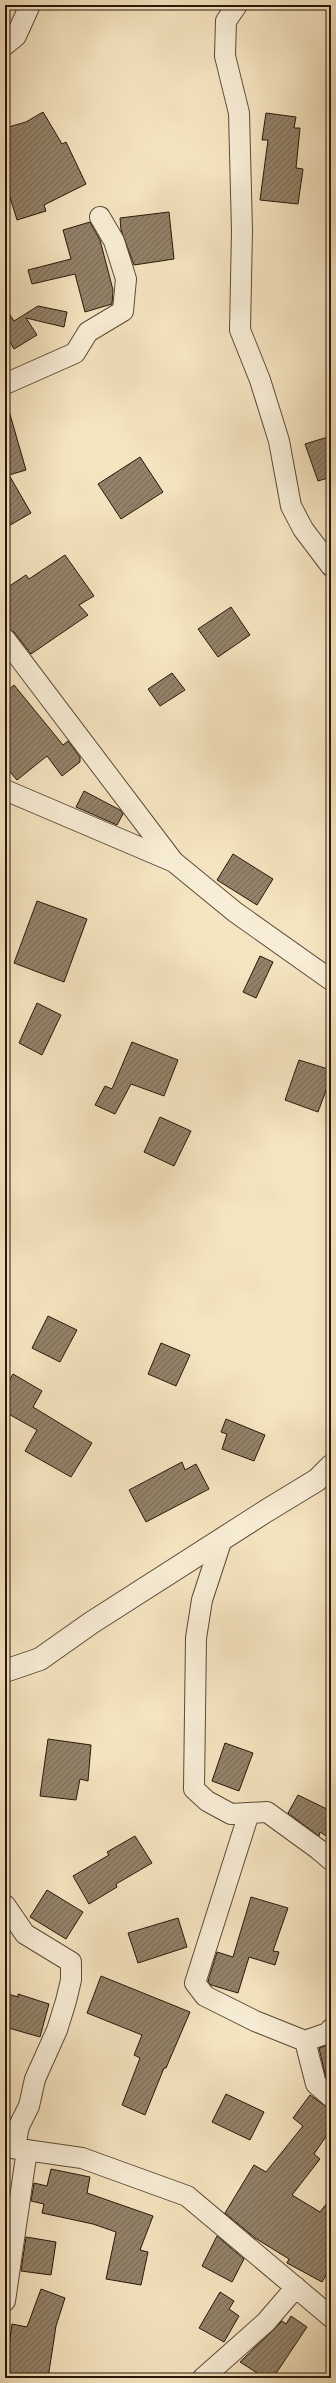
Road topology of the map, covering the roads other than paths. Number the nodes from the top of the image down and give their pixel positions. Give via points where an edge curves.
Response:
1 (30, 5) edge
2 (237, 5) edge
3 (5, 45) edge
4 (100, 217) dead end
5 (5, 384) edge
6 (331, 566) edge
7 (5, 639) edge
8 (5, 790) edge
9 (174, 862) junction
10 (331, 980) edge
11 (331, 1466) edge
12 (222, 1539) junction
13 (5, 1671) edge
14 (249, 1813) junction
15 (331, 1860) edge
16 (5, 1905) edge
17 (331, 2029) edge
18 (305, 2041) junction
19 (331, 2097) edge
20 (16, 2148) edge
21 (296, 2287) junction
22 (5, 2301) edge
23 (331, 2317) edge
24 (204, 2378) edge

1 - 3 street via 16,36
2 - 6 street via 226,21 225,56 239,113 242,231 240,330 260,380 279,441 291,506 303,529
4 - 5 street via 114,241 126,279 123,311 88,332 75,353
7 - 9 street
8 - 9 street
9 - 10 street via 235,912
11 - 12 street via 316,1480
12 - 13 street via 40,1659
12 - 14 street via 202,1600 196,1638 194,1789 231,1814
14 - 15 street via 267,1812
14 - 18 street via 195,1983 205,1996 255,2021
16 - 20 street via 25,1934 71,1962 71,1980 66,2001 57,2030 35,2079 29,2106 19,2126
17 - 18 street via 328,2033
18 - 19 street via 316,2084
20 - 21 street via 82,2158 186,2196
20 - 22 street
21 - 23 street
21 - 24 street via 266,2322

